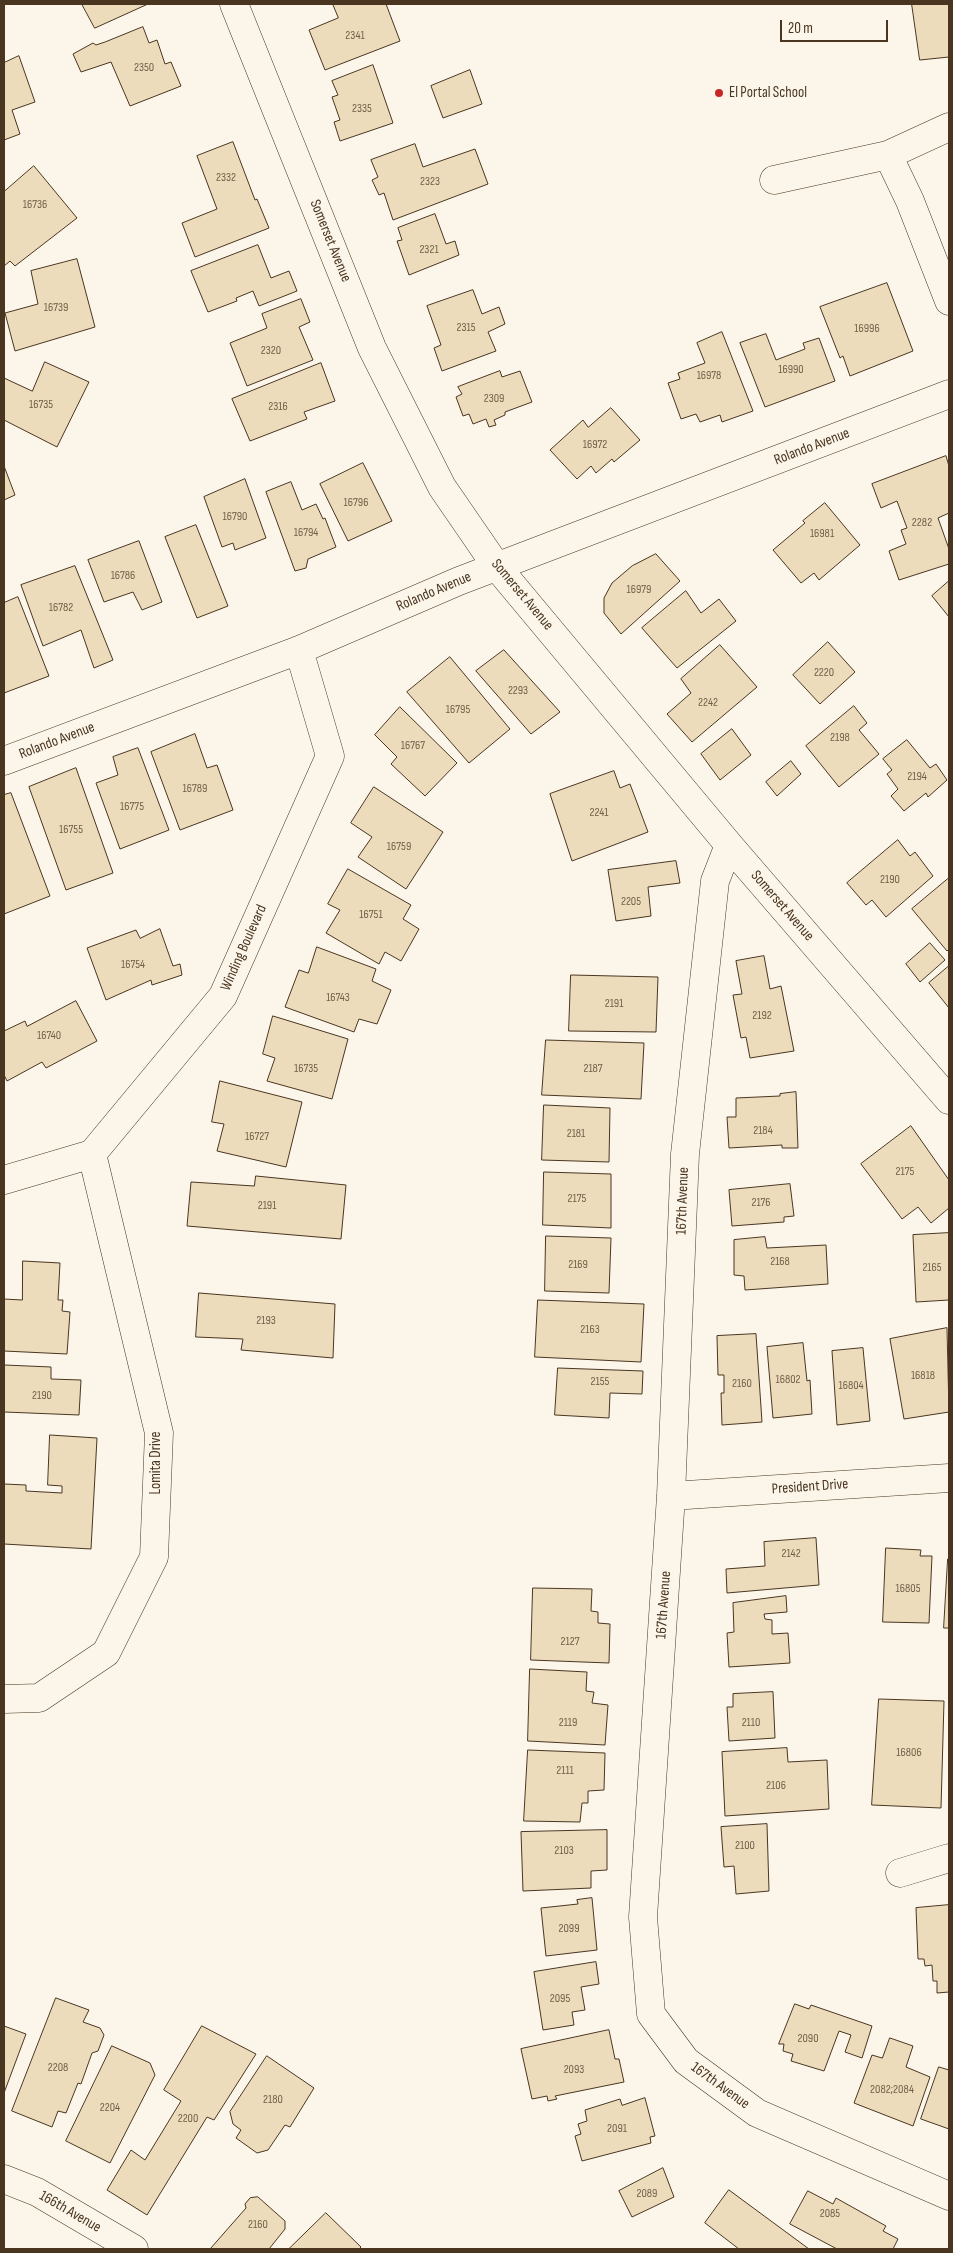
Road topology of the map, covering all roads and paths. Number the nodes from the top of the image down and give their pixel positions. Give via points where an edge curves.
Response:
1 (234, 4) edge
2 (949, 127) edge
3 (888, 156) junction
4 (774, 180) dead end
5 (949, 301) edge
6 (949, 394) edge
7 (497, 567) junction
8 (299, 650) junction
9 (4, 762) edge
10 (729, 845) junction
11 (949, 1100) edge
12 (92, 1154) junction
13 (4, 1180) edge
14 (949, 1478) edge
15 (671, 1496) junction
16 (4, 1699) edge
17 (949, 1858) edge
18 (900, 1873) dead end
19 (4, 2179) edge
20 (949, 2196) edge
21 (134, 2249) edge

1 - 7 street, Somerset Avenue via 372,348 442,487
2 - 3 street
3 - 4 street
3 - 5 street via 910,201
6 - 7 street, Rolando Avenue
7 - 8 street, Rolando Avenue
7 - 10 street, Somerset Avenue
8 - 9 street, Rolando Avenue
8 - 12 street, Winding Boulevard via 330,756 223,996
10 - 11 street, Somerset Avenue
10 - 15 street, 167th Avenue via 715,881 685,1154
12 - 13 street
12 - 16 street, Lomita Drive via 159,1433 154,1557 106,1653 39,1698
14 - 15 street, President Drive
15 - 20 street, 167th Avenue via 643,1917 651,2014 686,2061 757,2113
17 - 18 street
19 - 21 street, 166th Avenue via 37,2192

